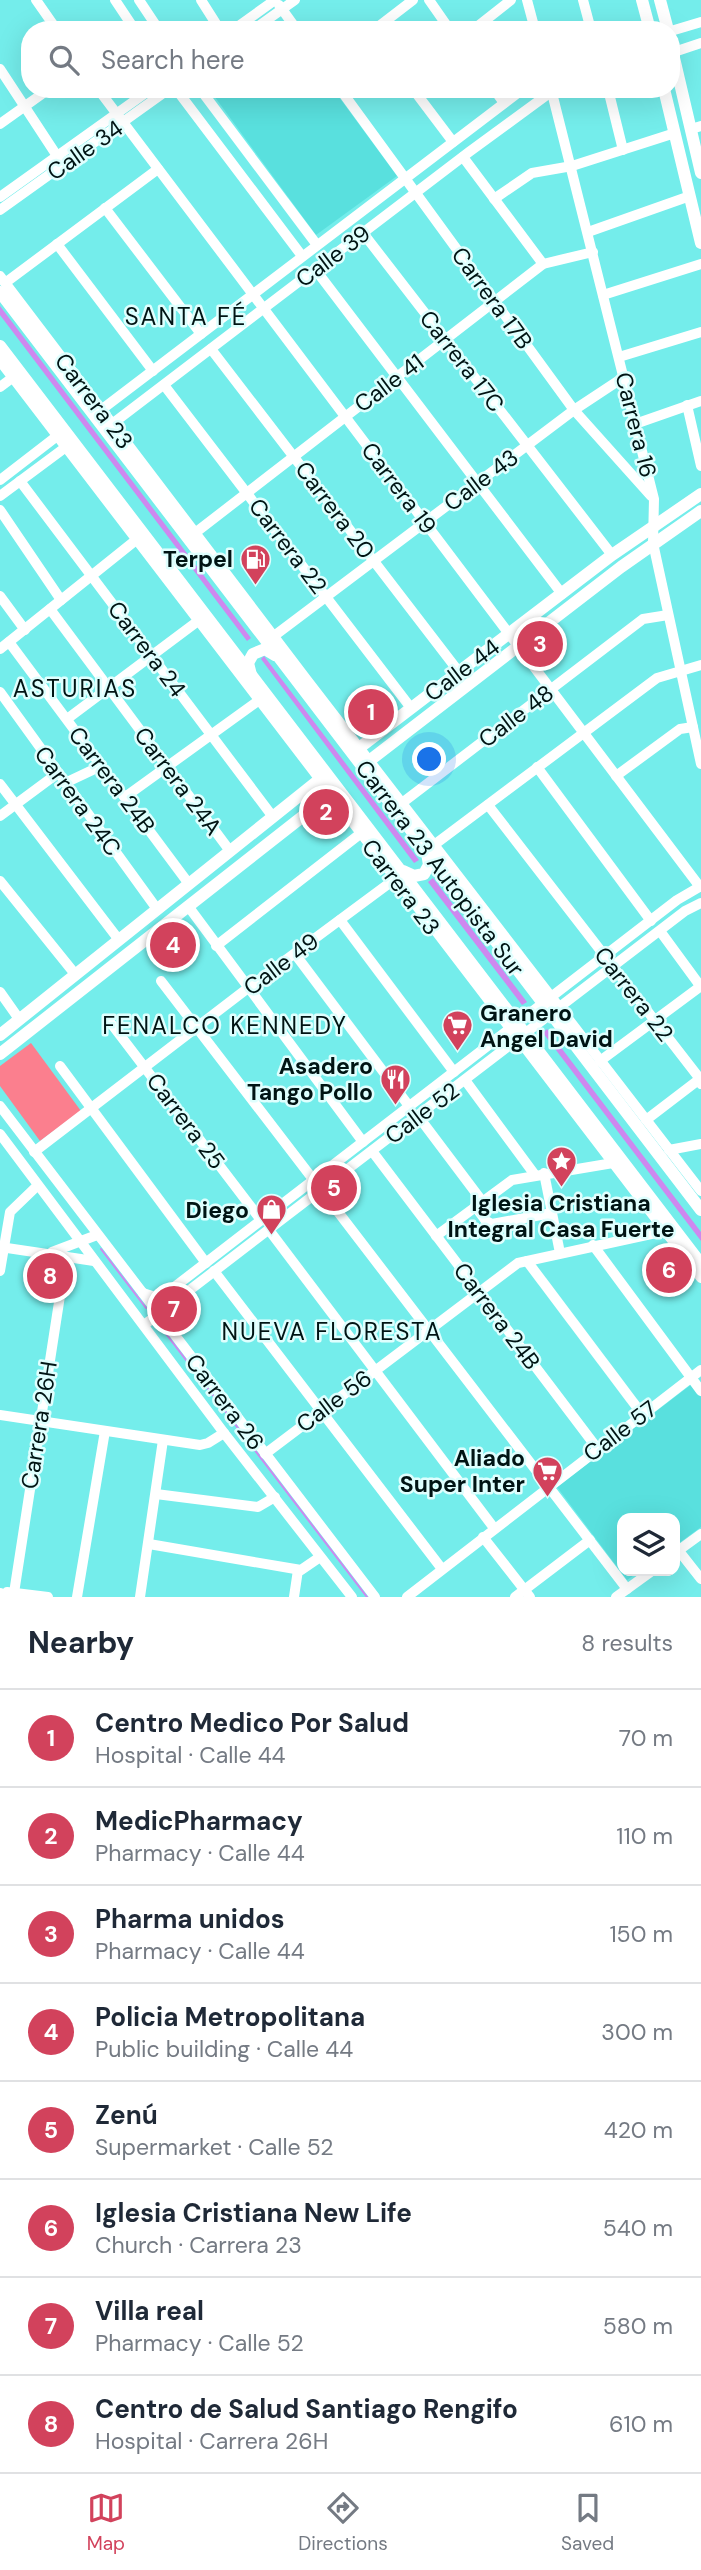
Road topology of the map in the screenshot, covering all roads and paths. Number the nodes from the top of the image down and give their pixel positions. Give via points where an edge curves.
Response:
1 (36, 0) edge
2 (115, 0) edge
3 (139, 0) edge
4 (201, 0) edge
5 (295, 0) edge
6 (412, 0) edge
7 (429, 0) edge
8 (511, 0) edge
9 (527, 0) edge
10 (583, 0) edge
11 (642, 0) edge
12 (660, 0) edge
13 (277, 3) edge
14 (51, 21) edge
15 (128, 21) edge
16 (153, 21) edge
17 (214, 21) edge
18 (248, 21) edge
19 (261, 21) edge
20 (290, 21) edge
21 (385, 21) edge
22 (444, 21) edge
23 (484, 21) edge
24 (533, 21) edge
25 (589, 21) edge
26 (648, 21) edge
27 (666, 21) edge
28 (701, 22) edge
29 (680, 27) edge
30 (701, 43) edge
31 (680, 48) edge
32 (0, 69) edge
33 (680, 76) edge
34 (37, 98) edge
35 (104, 98) edge
36 (141, 98) edge
37 (154, 98) edge
38 (183, 98) edge
39 (207, 98) edge
40 (347, 98) edge
41 (420, 98) edge
42 (500, 98) edge
43 (511, 98) edge
44 (541, 98) edge
45 (554, 98) edge
46 (610, 98) edge
47 (666, 98) edge
48 (504, 103) junction
49 (26, 106) junction
50 (119, 119) junction
51 (0, 124) edge
52 (696, 127) edge
53 (675, 133) junction
54 (453, 142) junction
55 (623, 150) junction
56 (463, 157) junction
57 (60, 161) junction
58 (572, 166) junction
59 (158, 169) junction
60 (701, 173) edge
61 (405, 178) junction
62 (416, 193) junction
63 (1, 196) edge
64 (690, 196) junction
65 (494, 199) junction
66 (105, 208) junction
67 (0, 209) edge
68 (588, 232) junction
69 (363, 233) junction
70 (701, 243) edge
71 (57, 244) junction
72 (317, 245) junction
73 (593, 252) junction
74 (302, 256) junction
75 (543, 264) junction
76 (701, 264) edge
77 (315, 269) junction
78 (2, 284) edge
79 (603, 295) junction
80 (254, 296) junction
81 (495, 302) junction
82 (263, 308) junction
83 (701, 332) edge
84 (201, 334) junction
85 (446, 340) junction
86 (0, 346) edge
87 (211, 349) junction
88 (619, 357) junction
89 (0, 361) edge
90 (152, 371) junction
91 (397, 377) junction
92 (624, 377) junction
93 (12, 378) junction
94 (164, 385) junction
95 (0, 387) edge
96 (701, 401) edge
97 (687, 405) junction
98 (101, 410) junction
99 (574, 410) junction
100 (345, 416) junction
101 (112, 424) junction
102 (635, 425) junction
103 (61, 434) junction
104 (69, 445) junction
105 (527, 445) junction
106 (294, 457) junction
107 (701, 466) edge
108 (0, 480) edge
109 (20, 481) junction
110 (477, 483) junction
111 (247, 494) junction
112 (701, 494) edge
113 (0, 496) edge
114 (654, 499) junction
115 (0, 510) edge
116 (701, 511) edge
117 (425, 523) junction
118 (653, 526) junction
119 (195, 533) junction
120 (136, 540) junction
121 (653, 543) junction
122 (612, 555) junction
123 (374, 561) junction
124 (92, 576) junction
125 (235, 593) junction
126 (562, 594) junction
127 (0, 596) edge
128 (326, 597) junction
129 (61, 600) junction
130 (50, 609) junction
131 (668, 614) junction
132 (201, 619) junction
133 (24, 630) junction
134 (509, 634) junction
135 (274, 636) junction
136 (9, 642) junction
137 (518, 646) junction
138 (0, 649) edge
139 (152, 656) junction
140 (281, 660) junction
141 (701, 665) edge
142 (680, 670) junction
143 (459, 672) junction
144 (253, 680) junction
145 (109, 688) junction
146 (551, 689) junction
147 (0, 692) edge
148 (265, 703) junction
149 (411, 708) junction
150 (331, 718) junction
151 (66, 719) junction
152 (693, 727) junction
153 (583, 732) junction
154 (211, 735) junction
155 (284, 735) junction
156 (305, 747) junction
157 (359, 748) junction
158 (369, 761) junction
159 (701, 764) edge
160 (101, 766) junction
161 (167, 766) junction
162 (537, 767) junction
163 (58, 773) junction
164 (617, 776) junction
165 (319, 780) junction
166 (65, 783) junction
167 (0, 784) edge
168 (385, 789) junction
169 (330, 795) junction
170 (125, 797) junction
171 (401, 803) junction
172 (16, 804) junction
173 (488, 805) junction
174 (0, 816) edge
175 (273, 817) junction
176 (259, 828) junction
177 (361, 829) junction
178 (270, 843) junction
179 (429, 847) junction
180 (230, 851) junction
181 (398, 874) junction
182 (0, 881) edge
183 (189, 884) junction
184 (701, 886) edge
185 (701, 903) edge
186 (188, 906) junction
187 (157, 909) junction
188 (340, 920) junction
189 (651, 921) junction
190 (660, 931) junction
191 (119, 940) junction
192 (216, 946) junction
193 (295, 954) junction
194 (605, 957) junction
195 (613, 967) junction
196 (75, 974) junction
197 (161, 981) dead end
198 (701, 986) edge
199 (248, 988) junction
200 (0, 992) edge
201 (551, 1006) junction
202 (32, 1008) junction
203 (19, 1019) junction
204 (654, 1020) junction
205 (43, 1021) junction
206 (110, 1023) dead end
207 (514, 1026) junction
208 (197, 1027) junction
209 (0, 1035) edge
210 (522, 1037) junction
211 (0, 1054) edge
212 (600, 1061) junction
213 (60, 1066) dead end
214 (144, 1067) junction
215 (454, 1072) junction
216 (465, 1080) junction
217 (701, 1080) edge
218 (567, 1089) junction
219 (0, 1106) edge
220 (409, 1106) junction
221 (569, 1106) junction
222 (91, 1108) junction
223 (418, 1116) junction
224 (646, 1120) junction
225 (0, 1134) edge
226 (595, 1140) junction
227 (363, 1142) junction
228 (610, 1144) junction
229 (701, 1144) edge
230 (664, 1149) junction
231 (372, 1151) junction
232 (34, 1152) junction
233 (612, 1163) junction
234 (540, 1174) junction
235 (314, 1180) junction
236 (37, 1185) junction
237 (322, 1189) junction
238 (701, 1191) edge
239 (479, 1204) junction
240 (701, 1210) edge
241 (552, 1213) junction
242 (261, 1220) junction
243 (269, 1230) junction
244 (665, 1231) junction
245 (97, 1235) junction
246 (436, 1236) junction
247 (80, 1243) junction
248 (593, 1245) junction
249 (2, 1247) edge
250 (49, 1253) junction
251 (560, 1253) junction
252 (66, 1257) junction
253 (94, 1261) junction
254 (527, 1261) junction
255 (205, 1263) junction
256 (701, 1264) edge
257 (0, 1271) edge
258 (214, 1271) junction
259 (701, 1279) edge
260 (478, 1292) junction
261 (142, 1293) junction
262 (158, 1314) junction
263 (144, 1325) junction
264 (428, 1329) junction
265 (701, 1370) edge
266 (375, 1371) junction
267 (691, 1377) junction
268 (701, 1391) edge
269 (321, 1411) junction
270 (642, 1414) junction
271 (0, 1415) edge
272 (40, 1421) junction
273 (105, 1431) junction
274 (224, 1433) junction
275 (163, 1440) junction
276 (597, 1448) junction
277 (265, 1454) junction
278 (548, 1486) junction
279 (156, 1494) junction
280 (275, 1497) junction
281 (494, 1528) junction
282 (701, 1534) edge
283 (484, 1537) junction
284 (590, 1540) junction
285 (149, 1544) junction
286 (680, 1550) edge
287 (680, 1555) edge
288 (320, 1557) junction
289 (442, 1569) junction
290 (298, 1570) junction
291 (645, 1576) edge
292 (701, 1579) edge
293 (627, 1589) junction
294 (419, 1593) edge
295 (527, 1593) edge
296 (4, 1594) edge
297 (48, 1597) edge
298 (77, 1597) edge
299 (140, 1597) edge
300 (294, 1597) edge
301 (352, 1597) edge
302 (375, 1597) edge
303 (407, 1597) edge
304 (515, 1597) edge
305 (617, 1597) edge

1 - 14 street
2 - 15 street
3 - 16 street
4 - 17 street
5 - 13 street
6 - 21 street
7 - 22 street
8 - 23 street
9 - 24 street
10 - 25 street
11 - 26 main road
12 - 27 main road
13 - 18 street
13 - 19 street
13 - 20 street
28 - 29 street
30 - 31 street
32 - 49 street
33 - 52 main road
34 - 49 street
35 - 50 street, Carrera 19
36 - 50 street, Calle 34
37 - 50 street, Calle 34
38 - 74 street
39 - 72 street
40 - 61 street, Carrera 17B
41 - 54 street
42 - 48 street
43 - 48 street, Calle 39
44 - 56 street, Calle 39
45 - 58 street, Carrera 16
46 - 55 street
47 - 53 main road
48 - 54 street, Calle 39
49 - 51 street
49 - 57 street
50 - 57 street, Calle 34
50 - 59 street, Carrera 19
52 - 60 main road
53 - 55 street
53 - 64 main road
54 - 61 street, Calle 39
55 - 58 street
56 - 62 street, Calle 39
56 - 65 street
57 - 63 street, Calle 34
57 - 67 street, Calle 34
58 - 65 street via 532,173
58 - 68 street, Carrera 16
59 - 66 street
59 - 80 street, Carrera 19
61 - 62 street, Carrera 17B
61 - 72 street, Calle 39
62 - 69 street, Calle 39
62 - 81 street, Carrera 17B
64 - 68 street
64 - 70 main road
65 - 75 street
66 - 71 street
66 - 84 street
68 - 73 street, Carrera 16
69 - 77 street, Calle 39
69 - 85 street, Carrera 17C
71 - 78 street
71 - 90 street
72 - 74 street, Calle 39
73 - 75 street, Calle 41
73 - 79 street, Carrera 16
74 - 80 street, Calle 39
75 - 81 street, Calle 41
76 - 79 street
77 - 82 street, Calle 39
77 - 91 street
78 - 98 street, Carrera 23
78 - 125 main road, Carrera 23 Autopista Sur
79 - 88 street, Carrera 16
80 - 82 street, Carrera 19
80 - 84 street, Calle 39
81 - 85 street, Calle 41
81 - 99 street, Carrera 17B
82 - 87 street, Calle 39
82 - 100 street, Carrera 19
83 - 88 street
84 - 90 street, Calle 39
85 - 91 street, Calle 41
85 - 105 street, Carrera 17C
86 - 103 main road, Carrera 23 Autopista Sur
87 - 94 street, Calle 39
87 - 106 street, Carrera 20
88 - 92 street, Carrera 16
89 - 93 street
90 - 98 street, Calle 39
91 - 100 street, Calle 41
91 - 110 street
92 - 99 street, Calle 43
92 - 102 street, Carrera 16
93 - 95 street
93 - 103 street
94 - 101 street, Calle 39
94 - 111 street, Carrera 22
96 - 97 street
97 - 102 street
97 - 107 street
98 - 101 street, Carrera 23
99 - 105 street, Calle 43
99 - 114 street, Carrera 17B
100 - 106 street, Calle 41
100 - 117 street, Carrera 19
101 - 119 street, Carrera 23
102 - 114 street, Carrera 16
103 - 104 main road, Carrera 23 Autopista Sur
103 - 108 street
104 - 109 street
104 - 120 street
104 - 132 main road, Carrera 23 Autopista Sur
105 - 110 street, Calle 43
105 - 122 street, Carrera 17C
106 - 111 street, Calle 41
106 - 123 street, Carrera 20
109 - 113 street
109 - 124 street, Carrera 24
110 - 117 street, Calle 43
110 - 126 street
111 - 119 street, Calle 41
111 - 128 street, Carrera 22
112 - 118 main road, Calle 44
114 - 118 street, Carrera 16
115 - 129 street
116 - 121 main road, Calle 44
117 - 123 street, Calle 43
117 - 134 street, Carrera 19
118 - 121 street, Carrera 16
118 - 122 main road, Calle 44
119 - 125 street, Carrera 23
120 - 124 street
120 - 132 street
121 - 131 street, Carrera 16
121 - 137 main road, Calle 44
122 - 126 main road, Calle 44
123 - 128 street, Calle 43
123 - 143 street, Carrera 20
124 - 129 street
124 - 139 street, Carrera 24
125 - 135 street, Carrera 23
125 - 140 main road, Carrera 23 Autopista Sur
126 - 134 main road, Calle 44
127 - 133 street
128 - 135 street, Calle 43
128 - 149 street, Carrera 22
129 - 130 street
130 - 133 street
130 - 145 street, Carrera 24A
131 - 142 street, Carrera 16
131 - 146 street, Calle 48 via 643,619
132 - 139 street
132 - 144 main road, Carrera 23 Autopista Sur
132 - 148 street
133 - 136 street
134 - 137 street, Carrera 19
134 - 143 main road, Calle 44
135 - 150 street, Carrera 23
136 - 138 street
136 - 151 street, Carrera 24B
137 - 146 street, Carrera 19
137 - 158 main road, Calle 44
139 - 145 street
139 - 154 street, Carrera 24
140 - 144 main road via 265,649 255,652 248,666
140 - 150 main road, Carrera 23 Autopista Sur
141 - 142 street
142 - 152 street, Carrera 16
142 - 153 street via 657,678
143 - 149 main road, Calle 44
144 - 148 main road, Carrera 23 Autopista Sur
145 - 151 street
145 - 161 street, Carrera 24A
146 - 153 street, Carrera 19
146 - 171 street, Calle 48
147 - 163 street, Carrera 24C
148 - 154 street
148 - 155 main road
148 - 156 main road, Carrera 23 Autopista Sur
149 - 157 main road, Calle 44
150 - 157 street, Carrera 23
150 - 168 main road, Carrera 23 Autopista Sur
151 - 160 street, Carrera 24B
152 - 159 street, Carrera 16
152 - 164 street via 680,729
153 - 162 street
153 - 164 street, Carrera 19
154 - 161 street
154 - 175 street, Carrera 24
155 - 156 main road
155 - 165 street, Carrera 23
156 - 177 main road, Carrera 23 Autopista Sur
157 - 158 street, Carrera 23
158 - 168 street, Carrera 23
160 - 166 street
160 - 170 street, Carrera 24B
161 - 170 street
161 - 180 street, Carrera 24A
162 - 173 street
162 - 189 street
163 - 166 street, Carrera 24C
163 - 172 street
164 - 184 street, Carrera 19
165 - 169 street, Carrera 23
165 - 175 main road
166 - 187 street, Carrera 24C
167 - 172 street
168 - 171 street, Carrera 23
168 - 179 main road, Carrera 23 Autopista Sur
169 - 177 street, Carrera 23
169 - 178 main road
170 - 183 street, Carrera 24B
171 - 179 street, Carrera 23
172 - 174 street
172 - 191 street
173 - 179 street
173 - 194 street, Carrera 22
175 - 176 main road
176 - 178 main road
176 - 180 main road
177 - 181 main road, Carrera 23 Autopista Sur
177 - 192 street
178 - 186 main road
179 - 181 main road via 424,874
179 - 201 main road, Carrera 23 Autopista Sur
180 - 183 main road
181 - 188 street, Calle 49
181 - 207 main road, Carrera 23 Autopista Sur
182 - 196 street
183 - 187 main road
184 - 189 street, Calle 52
185 - 190 street, Calle 52
186 - 192 street
186 - 205 main road
187 - 191 main road
188 - 193 street, Calle 49
188 - 215 street
189 - 194 street, Calle 52
190 - 195 street, Calle 52
190 - 198 street
191 - 196 main road
192 - 199 street
193 - 199 street, Calle 49
193 - 220 street
194 - 195 street, Carrera 22
194 - 201 street, Calle 52
195 - 201 street, Calle 52
195 - 204 street, Carrera 22
196 - 202 main road
197 - 208 street
198 - 204 street
199 - 208 street, Calle 49
199 - 227 street
200 - 203 street
201 - 207 street, Calle 52
201 - 210 street, Calle 52
201 - 212 street
201 - 230 main road, Carrera 23 Autopista Sur
202 - 203 main road
202 - 205 main road
203 - 209 main road
204 - 212 street
204 - 217 street, Carrera 22
205 - 211 main road
206 - 214 street, Carrera 25
207 - 210 main road, Carrera 23 Autopista Sur
207 - 215 street, Calle 52
208 - 214 street, Calle 49
208 - 235 street
210 - 216 street, Calle 52
210 - 218 main road, Carrera 23 Autopista Sur
210 - 221 street
212 - 224 street
213 - 222 street
214 - 222 street, Calle 49
214 - 242 street, Carrera 25
215 - 220 street, Calle 52
216 - 223 street, Calle 52
216 - 234 street
217 - 224 street
218 - 221 main road
218 - 228 main road, Carrera 23 Autopista Sur
219 - 232 street, Carrera 26
220 - 227 street, Calle 52
221 - 226 street
222 - 232 street, Calle 49
222 - 255 street
223 - 231 street, Calle 52
223 - 239 street
224 - 230 street
225 - 236 street, Carrera 26
226 - 228 main road
226 - 233 street
227 - 235 street, Calle 52
228 - 256 main road, Carrera 23 Autopista Sur
229 - 230 street
230 - 238 street
230 - 240 main road, Carrera 23 Autopista Sur
231 - 237 street, Calle 52
231 - 246 street, Carrera 24B
232 - 245 street, Carrera 26
233 - 234 street
233 - 244 street
234 - 239 street via 512,1180
234 - 241 street
235 - 237 street
235 - 242 street, Calle 52
236 - 247 street, Carrera 26
236 - 249 street via 10,1212
237 - 243 street, Calle 52
237 - 264 street
239 - 241 street via 492,1224
239 - 246 street
241 - 251 street
242 - 255 street, Calle 52
243 - 258 street, Calle 52
243 - 266 street
244 - 248 street, Calle 56
244 - 259 street
245 - 247 street
245 - 261 street, Carrera 26
246 - 260 street, Carrera 24B
247 - 250 street
247 - 253 street, Carrera 26
248 - 251 street, Calle 56
248 - 267 street
249 - 250 street
249 - 257 street
250 - 252 street
251 - 254 street, Calle 56
252 - 253 street
252 - 272 street, Carrera 26H
253 - 263 street, Carrera 26
254 - 260 street, Calle 56
254 - 270 street
255 - 261 street, Calle 52 via 158,1298
258 - 262 street, Calle 52
258 - 269 street
260 - 264 street, Calle 56
260 - 276 street, Carrera 24B
261 - 262 street, Carrera 26
262 - 263 street, Calle 52
262 - 277 street, Carrera 26
263 - 274 street, Carrera 26
264 - 266 street, Calle 56
264 - 278 street
265 - 267 street, Calle 57
266 - 269 street, Calle 56
266 - 281 street
267 - 268 street
267 - 270 street, Calle 57
269 - 277 street, Calle 56
269 - 289 street
270 - 276 street, Calle 57
271 - 272 street
272 - 273 street
272 - 296 street, Carrera 26H
273 - 275 street
273 - 298 street
274 - 275 street via 205,1445
274 - 280 street, Carrera 26
275 - 279 street
276 - 278 street, Calle 57
277 - 302 street, Carrera 26
278 - 281 street, Calle 57
278 - 284 street
279 - 280 street via 258,1507
279 - 285 street
280 - 288 street, Carrera 26
281 - 283 street, Calle 57
282 - 286 street
283 - 289 street, Calle 57
283 - 295 street
284 - 293 street
284 - 295 street
285 - 290 street
285 - 299 street
287 - 292 street
288 - 290 street
288 - 301 street, Carrera 26
289 - 294 street, Calle 57
290 - 300 street
291 - 293 street
293 - 305 street
294 - 303 street, Calle 57
295 - 304 street
296 - 297 street

